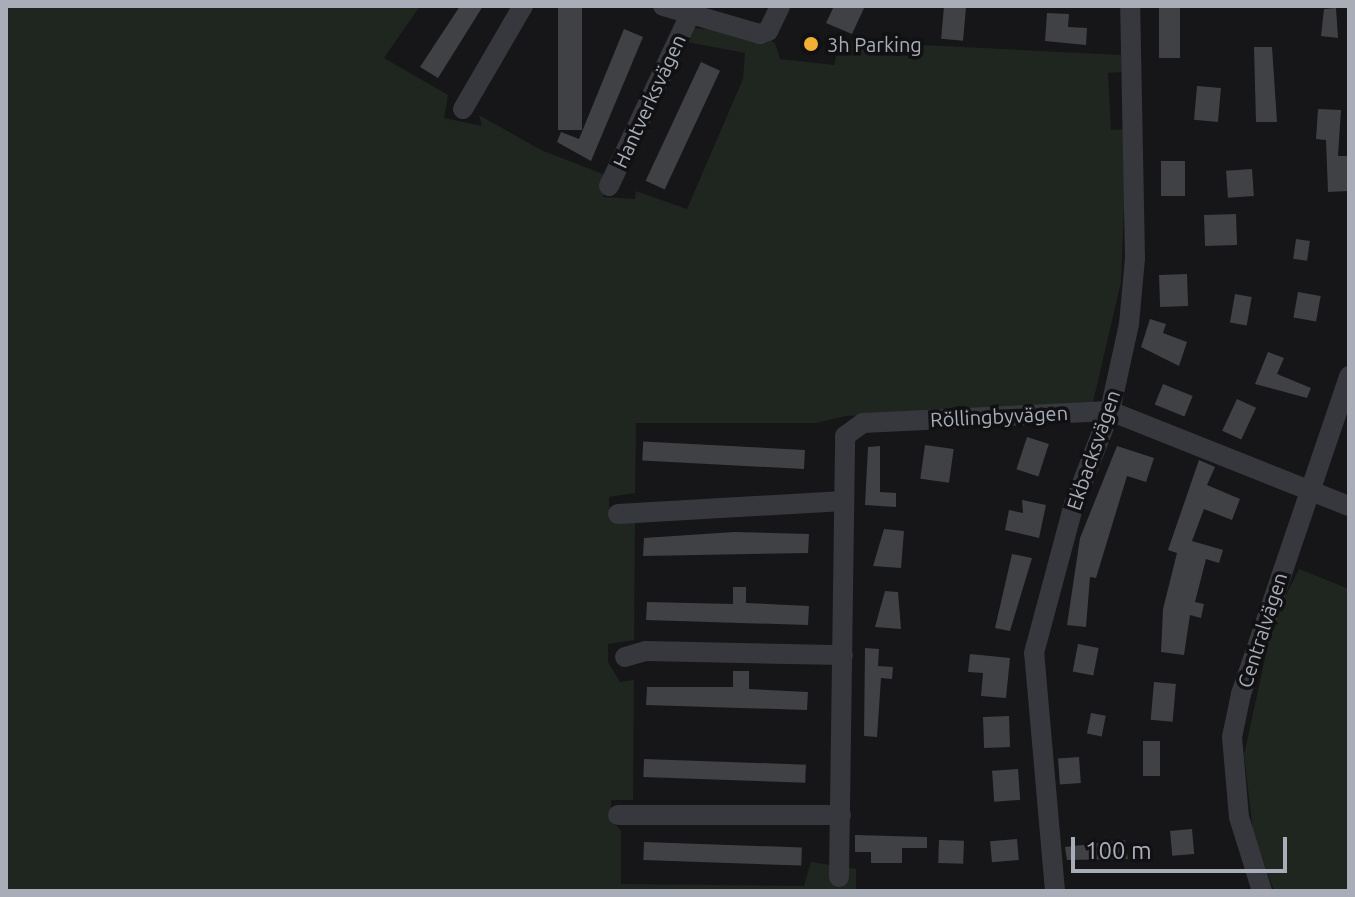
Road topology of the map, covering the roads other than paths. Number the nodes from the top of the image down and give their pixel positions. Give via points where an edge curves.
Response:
1 (523, 6) edge
2 (663, 6) edge
3 (780, 6) edge
4 (1130, 6) edge
5 (692, 11) edge
6 (463, 109) dead end
7 (609, 186) dead end
8 (1349, 376) edge
9 (1110, 411) junction
10 (1306, 491) junction
11 (844, 501) junction
12 (1349, 506) edge
13 (618, 514) dead end
14 (843, 655) junction
15 (625, 657) dead end
16 (618, 815) dead end
17 (841, 815) junction
18 (839, 877) dead end
19 (1055, 891) edge
20 (1262, 891) edge

1 - 6 street
2 - 5 street, Hantverksvägen
3 - 5 street, Hantverksvägen via 768,31
4 - 9 street, Ekbacksvägen via 1135,258
5 - 7 street, Hantverksvägen
8 - 10 street, Centralvägen
9 - 10 street, Röllingbyvägen
9 - 11 street, Röllingbyvägen via 863,423 845,436
9 - 19 street, Ekbacksvägen via 1074,504 1034,653
10 - 12 street, Röllingbyvägen
10 - 20 street, Centralvägen via 1232,737 1239,817
11 - 13 street
11 - 14 street, Röllingbyvägen
14 - 15 street via 646,651
14 - 17 street, Röllingbyvägen
16 - 17 street
17 - 18 street, Röllingbyvägen

